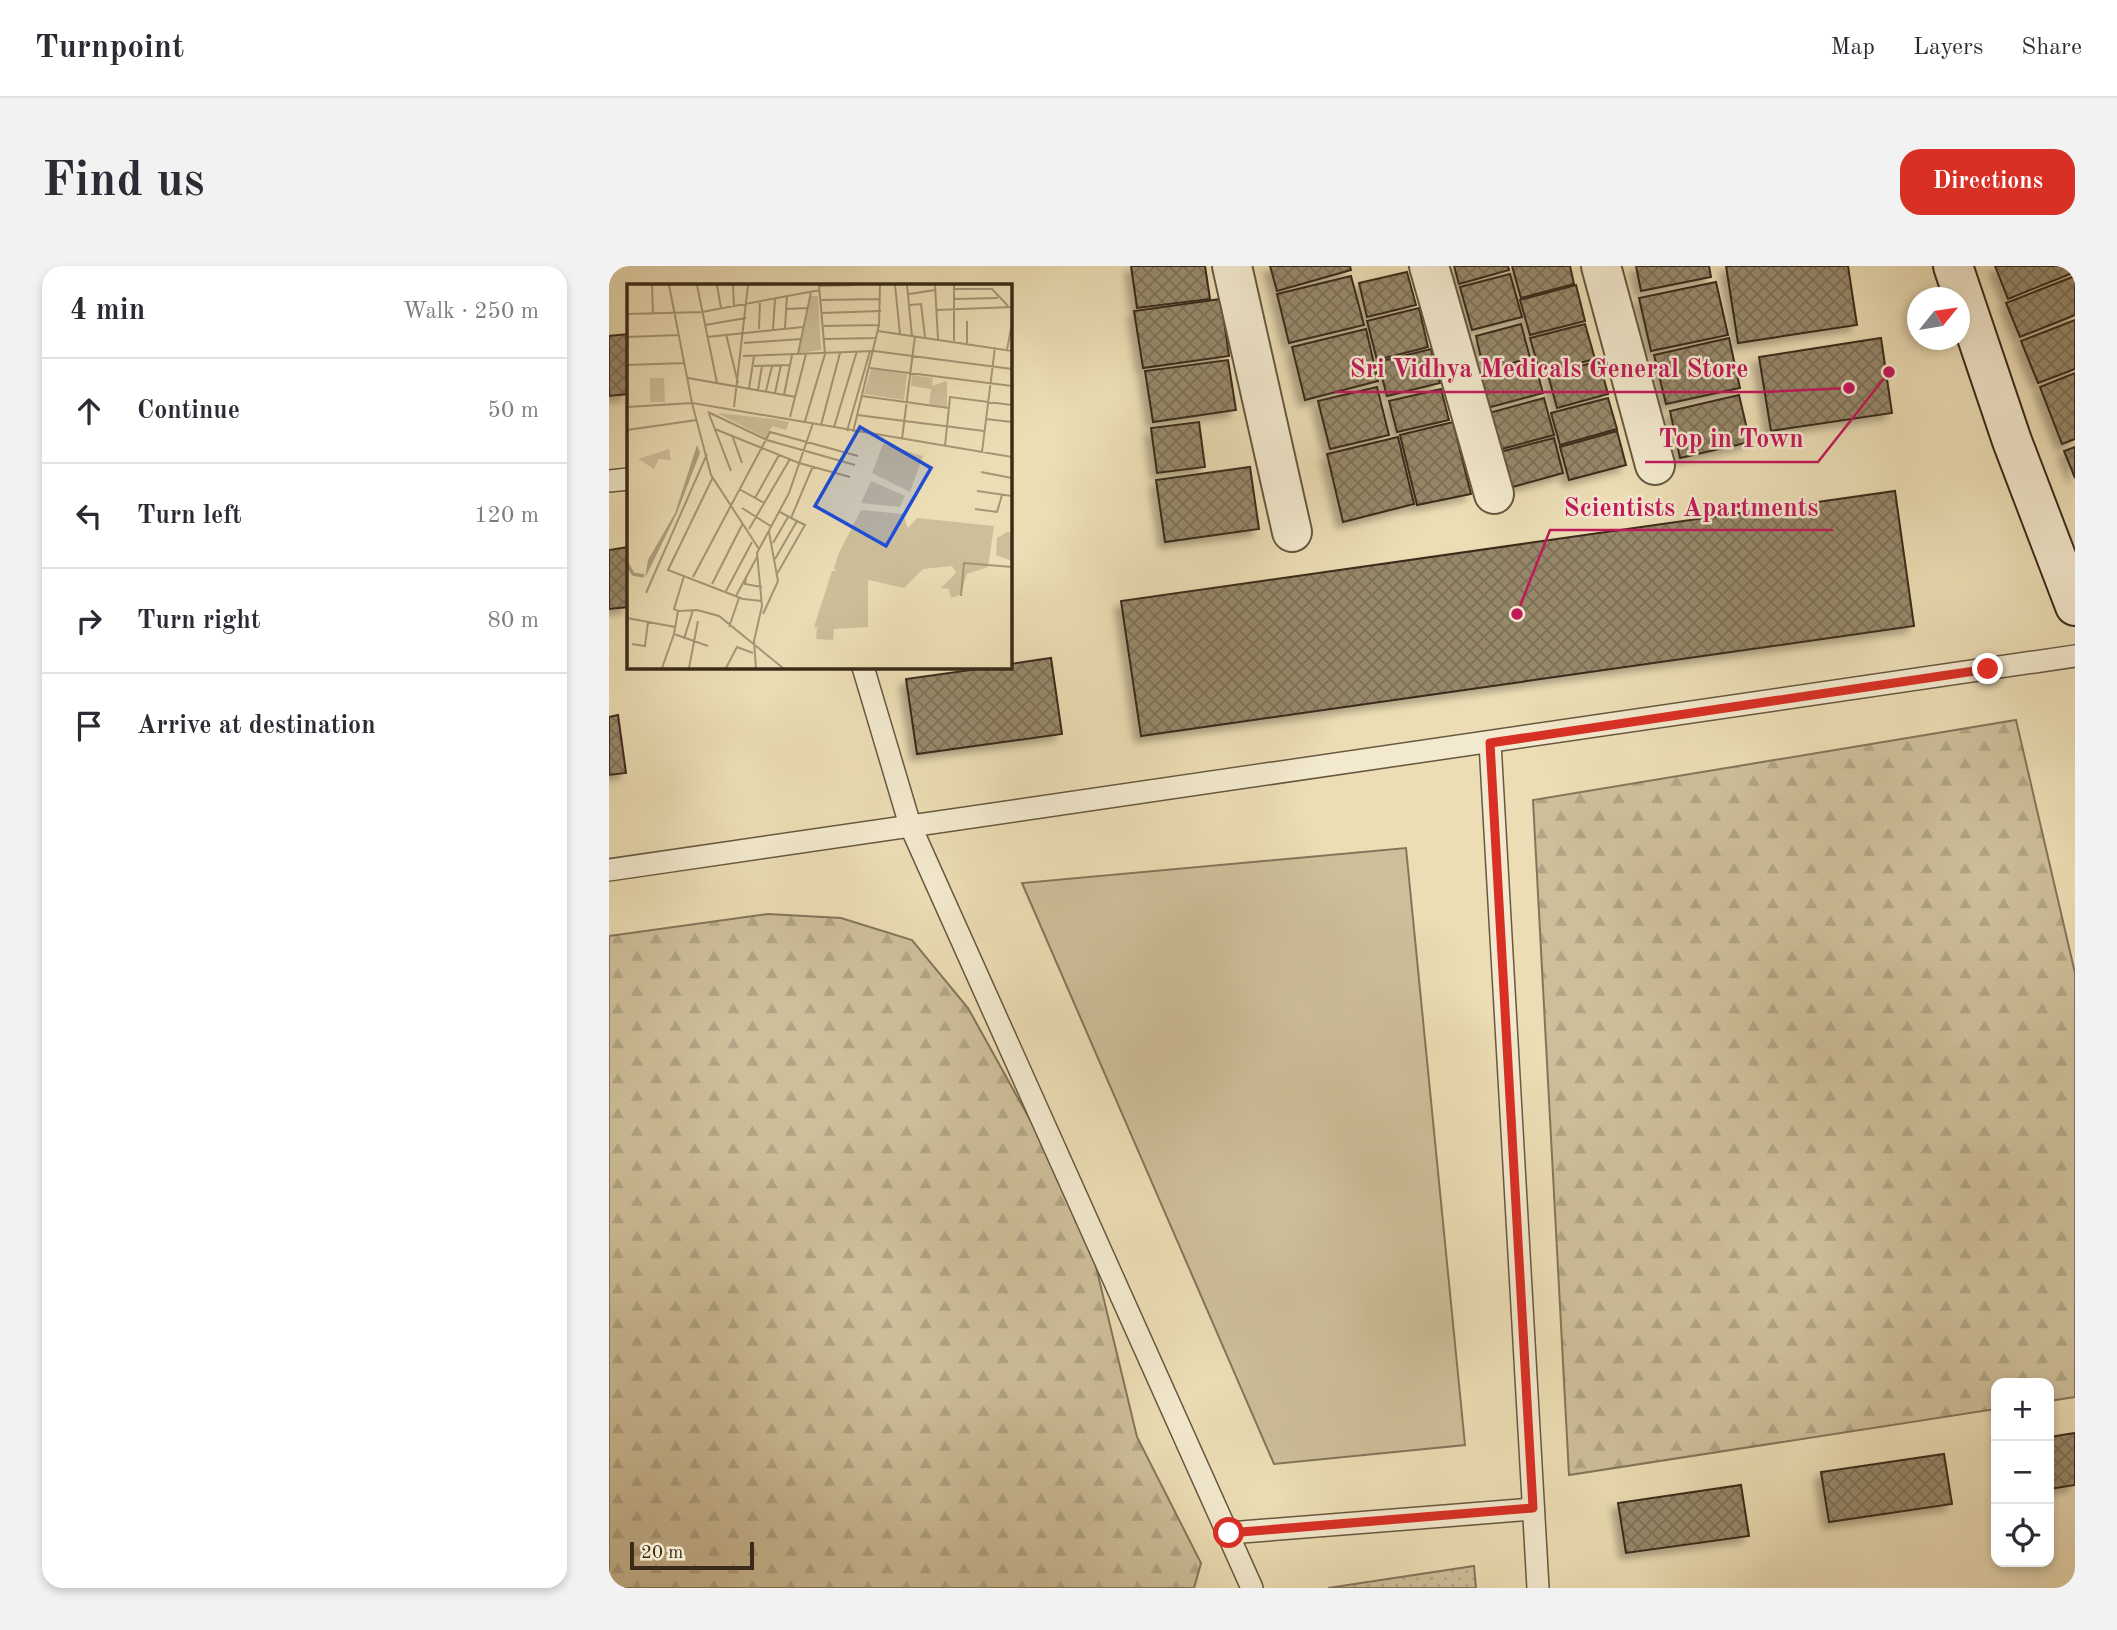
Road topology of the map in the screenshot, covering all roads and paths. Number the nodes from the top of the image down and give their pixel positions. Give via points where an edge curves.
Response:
1 (1232, 266) edge
2 (1429, 266) edge
3 (1601, 266) edge
4 (1953, 266) edge
5 (1655, 465) dead end
6 (627, 479) edge
7 (609, 481) edge
8 (1494, 494) dead end
9 (1292, 532) dead end
10 (2075, 606) edge
11 (2075, 656) edge
12 (863, 668) edge
13 (1490, 743) junction
14 (910, 825) junction
15 (609, 870) edge
16 (1533, 1508) junction
17 (1229, 1533) junction
18 (1252, 1588) edge
19 (1538, 1588) edge

1 - 9 street
2 - 8 street
3 - 5 street
4 - 10 street via 2012,441
6 - 7 lane
11 - 13 lane
12 - 14 lane
13 - 14 lane
13 - 16 lane
14 - 15 lane
14 - 17 lane
16 - 17 lane
16 - 19 lane
17 - 18 lane

